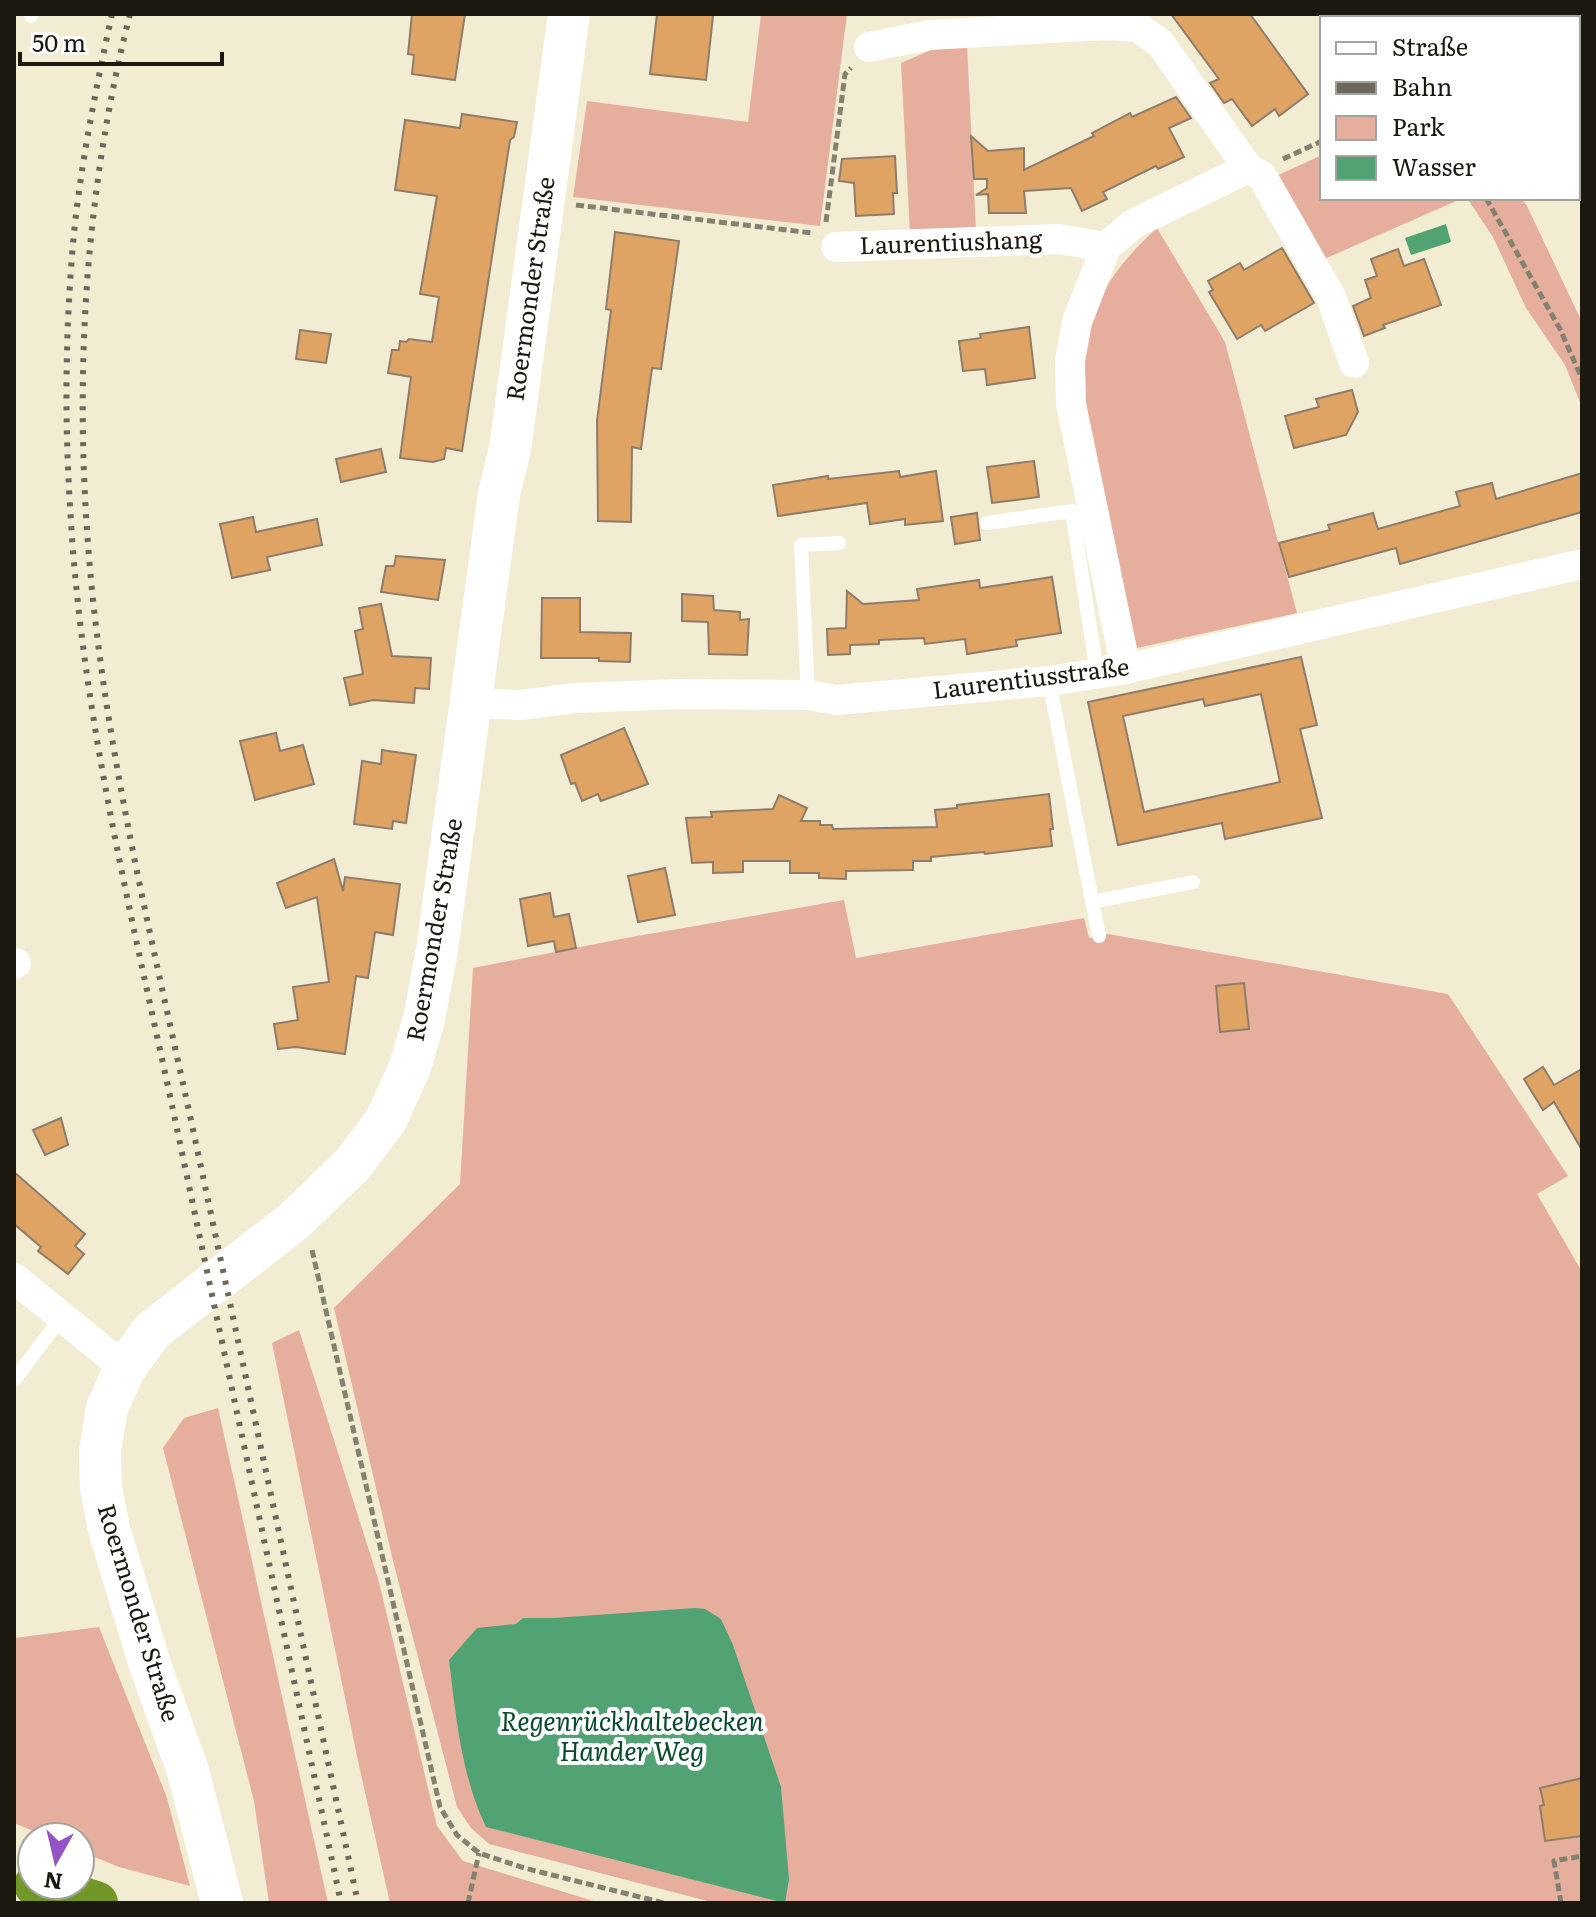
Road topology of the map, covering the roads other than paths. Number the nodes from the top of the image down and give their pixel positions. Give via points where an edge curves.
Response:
1 (569, 14) edge
2 (869, 47) road end
3 (1248, 168) junction
4 (831, 241) road end
5 (1106, 247) junction
6 (1354, 363) dead end
7 (987, 523) dead end
8 (839, 543) dead end
9 (1582, 564) edge
10 (1112, 671) junction
11 (1049, 681) junction
12 (808, 695) junction
13 (471, 703) junction
14 (1193, 882) dead end
15 (1092, 902) junction
16 (1099, 936) dead end
17 (14, 1278) edge
18 (61, 1318) junction
19 (134, 1354) junction
20 (14, 1380) edge
21 (222, 1903) edge

1 - 13 main road, Roermonder Straße
2 - 3 street via 930,35 1138,27 1161,44
3 - 5 street via 1133,224
3 - 6 street via 1262,176 1331,297
4 - 5 street, Laurentiushang via 1059,239
5 - 10 street via 1077,322 1070,361 1071,404
7 - 10 lane via 1072,511
8 - 12 lane via 801,545
9 - 10 street, Laurentiusstraße
10 - 11 street, Laurentiusstraße
11 - 12 street, Laurentiusstraße via 837,700
11 - 15 lane
12 - 13 street, Laurentiusstraße
13 - 19 main road, Roermonder Straße via 437,950 418,1043 386,1120 353,1164 298,1218 152,1331
14 - 15 lane
15 - 16 lane
17 - 18 street
18 - 19 street
18 - 20 lane
19 - 21 main road, Roermonder Straße via 107,1408 101,1488 150,1665 188,1771

